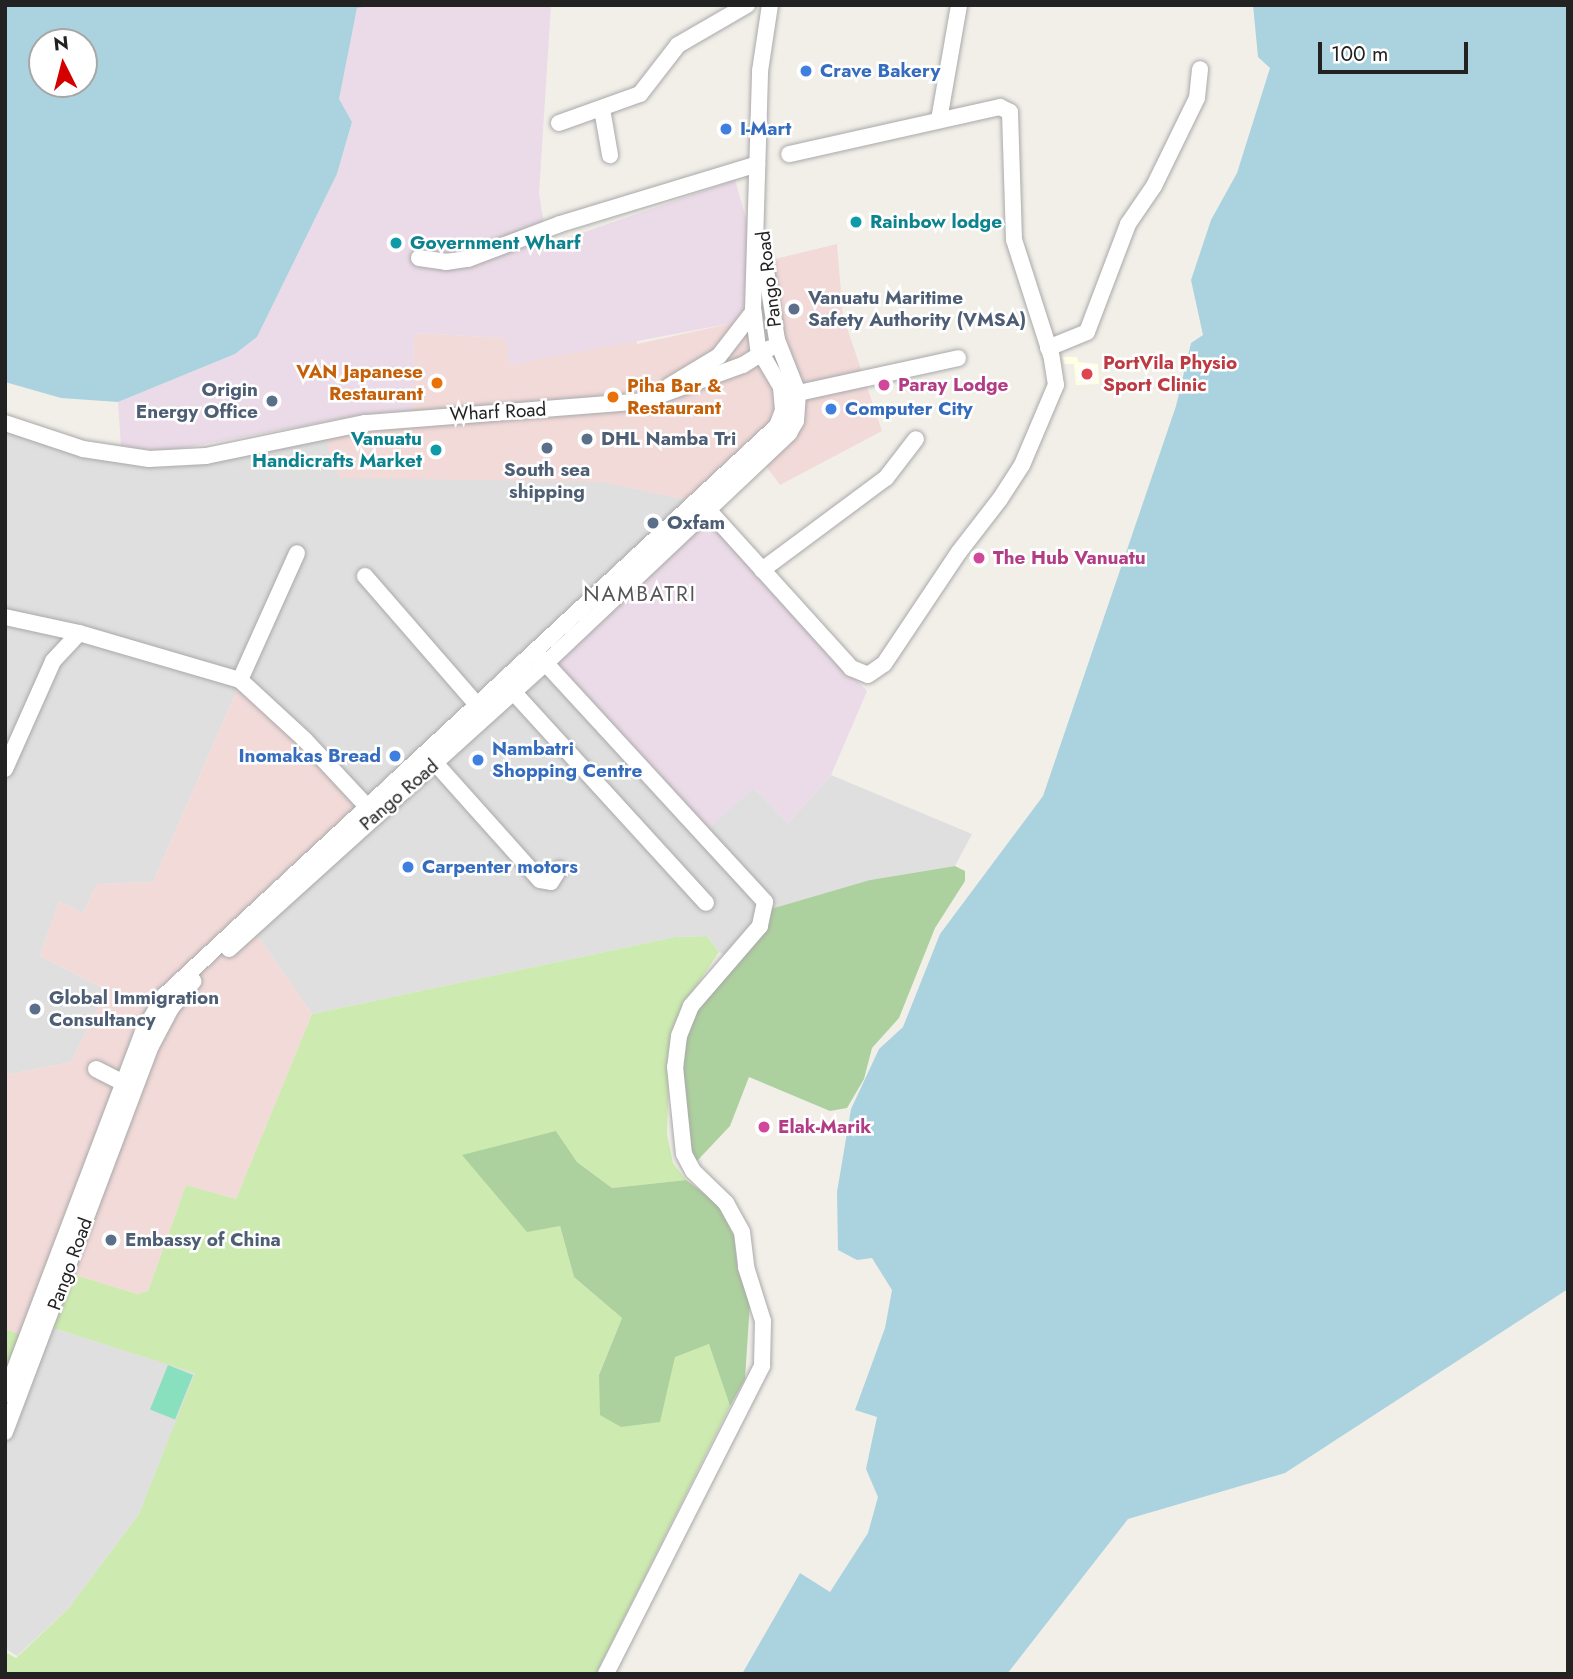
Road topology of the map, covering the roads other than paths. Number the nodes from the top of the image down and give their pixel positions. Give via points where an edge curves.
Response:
1 (747, 5) edge
2 (770, 5) edge
3 (958, 5) edge
4 (1200, 69) dead end
5 (602, 108) junction
6 (939, 120) junction
7 (559, 122) dead end
8 (789, 154) dead end
9 (610, 155) dead end
10 (757, 164) junction
11 (758, 205) junction
12 (419, 258) dead end
13 (747, 330) junction
14 (776, 336) junction
15 (1048, 348) junction
16 (762, 355) junction
17 (958, 358) dead end
18 (790, 395) junction
19 (621, 404) junction
20 (5, 422) edge
21 (916, 439) dead end
22 (704, 505) junction
23 (297, 553) dead end
24 (762, 570) junction
25 (365, 576) dead end
26 (5, 617) edge
27 (79, 633) junction
28 (540, 657) junction
29 (240, 680) junction
30 (509, 687) junction
31 (477, 705) junction
32 (430, 758) junction
33 (5, 769) edge
34 (371, 811) junction
35 (559, 869) dead end
36 (706, 903) dead end
37 (96, 1069) dead end
38 (129, 1085) junction
39 (5, 1395) edge
40 (5, 1432) edge
41 (606, 1674) edge

1 - 5 street via 678,45 640,94
2 - 10 street, Pango Road via 760,71
3 - 6 street
4 - 15 street via 1197,98 1154,186 1128,224 1087,332
5 - 7 street
5 - 9 street
6 - 8 street
6 - 15 street via 1000,107 1010,112 1014,240
10 - 11 street, Pango Road
10 - 12 street via 560,224 468,259
11 - 13 street, Pango Road via 753,310
11 - 14 street, Pango Road
13 - 14 street
13 - 16 street, Pango Road
13 - 19 street, Wharf Road via 701,369
14 - 16 street, Wharf Road
14 - 18 street, Pango Road
15 - 24 street via 1056,385 1022,465 877,672 856,673
16 - 18 street, Pango Road
16 - 19 street, Wharf Road via 676,393
17 - 18 street
18 - 22 street, Pango Road via 796,421 789,433
19 - 20 street, Wharf Road via 366,423 175,459 83,449
21 - 24 street via 886,478
22 - 24 street
22 - 28 street, Pango Road
23 - 29 street
25 - 31 street
26 - 27 street
27 - 29 street
27 - 33 street via 53,661
28 - 30 street, Pango Road
28 - 41 street via 765,902 760,926 691,1006 679,1036 675,1067 684,1154 693,1171 726,1203 742,1232 746,1267 763,1321 762,1366
29 - 34 street via 305,740
30 - 31 street, Pango Road
30 - 32 street, Pango Road
30 - 36 street
31 - 32 street, Pango Road
32 - 34 street, Pango Road
32 - 35 street via 540,880 551,882
34 - 38 street, Pango Road via 164,996 142,1032
37 - 38 street
38 - 39 street, Pango Road
38 - 40 street, Pango Road

